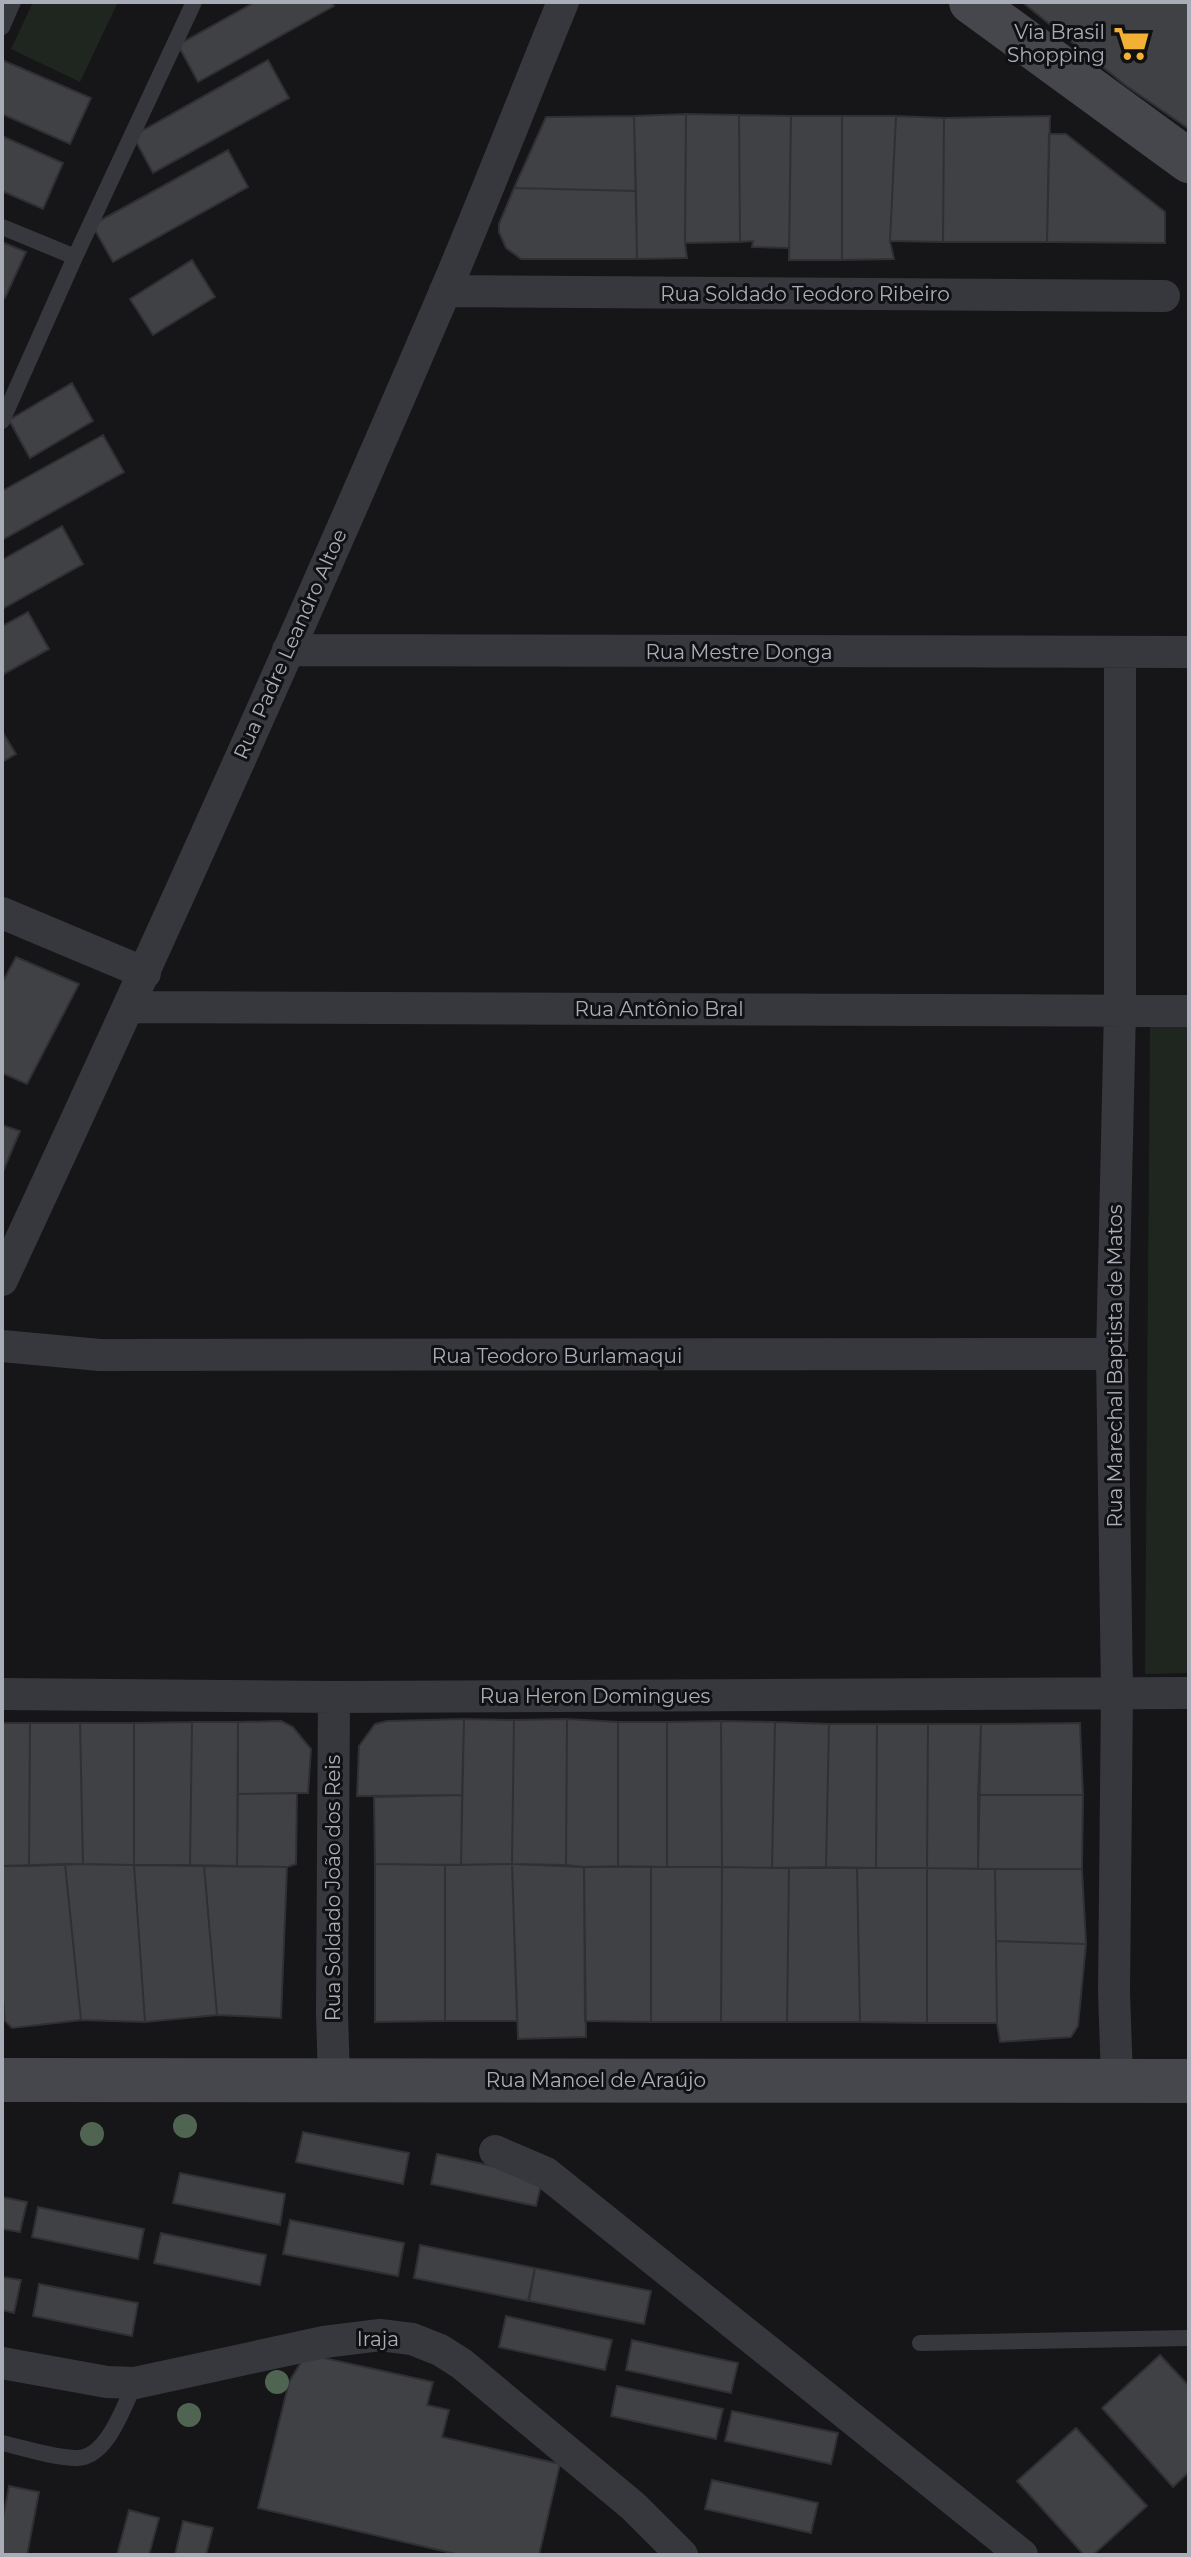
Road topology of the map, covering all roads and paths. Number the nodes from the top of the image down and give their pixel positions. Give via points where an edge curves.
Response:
1 (13, 2) edge
2 (194, 2) edge
3 (563, 2) edge
4 (971, 2) edge
5 (2, 27) edge
6 (1189, 161) edge
7 (2, 227) edge
8 (75, 257) junction
9 (445, 291) junction
10 (1164, 296) dead end
11 (2, 421) edge
12 (288, 650) junction
13 (1189, 652) edge
14 (1120, 653) junction
15 (2, 913) edge
16 (145, 973) junction
17 (129, 1007) junction
18 (1120, 1010) junction
19 (1189, 1011) edge
20 (2, 1280) edge
21 (2, 1346) edge
22 (1112, 1354) junction
23 (1117, 1692) junction
24 (1189, 1693) edge
25 (2, 1694) edge
26 (334, 1697) junction
27 (334, 2079) junction
28 (1117, 2079) junction
29 (2, 2080) edge
30 (1189, 2081) edge
31 (495, 2151) dead end
32 (1189, 2338) edge
33 (920, 2343) dead end
34 (2, 2363) edge
35 (135, 2383) junction
36 (2, 2443) edge
37 (682, 2555) edge
38 (1022, 2555) edge

1 - 5 lane
2 - 8 lane
3 - 9 street, Rua Padre Leandro Altoe
4 - 6 street
7 - 8 lane
8 - 11 lane
9 - 10 street, Rua Soldado Teodoro Ribeiro
9 - 12 street, Rua Padre Leandro Altoe
12 - 14 street, Rua Mestre Donga
12 - 16 street, Rua Padre Leandro Altoe
13 - 14 street, Rua Mestre Donga
14 - 18 street, Rua Marechal Baptista de Matos
15 - 16 street
16 - 17 street, Rua Padre Leandro Altoe
17 - 18 street, Rua Antônio Bral
17 - 20 street, Rua Padre Leandro Altoe
18 - 19 street, Rua Antônio Bral
18 - 22 street, Rua Marechal Baptista de Matos
21 - 22 street, Rua Teodoro Burlamaqui via 100,1355
22 - 23 street, Rua Marechal Baptista de Matos
23 - 24 street, Rua Heron Domingues
23 - 26 street, Rua Heron Domingues
23 - 28 street, Rua Marechal Baptista de Matos
25 - 26 street, Rua Heron Domingues
26 - 27 street, Rua Soldado João dos Reis
27 - 28 street, Rua Manoel de Araújo
27 - 29 street, Rua Manoel de Araújo
28 - 30 street, Rua Manoel de Araújo
31 - 38 street via 546,2173
32 - 33 lane
34 - 35 street, Iraja
35 - 36 lane via 113,2430 91,2454 77,2459
35 - 37 street, Iraja via 324,2342 380,2335 412,2339 462,2364 633,2506

